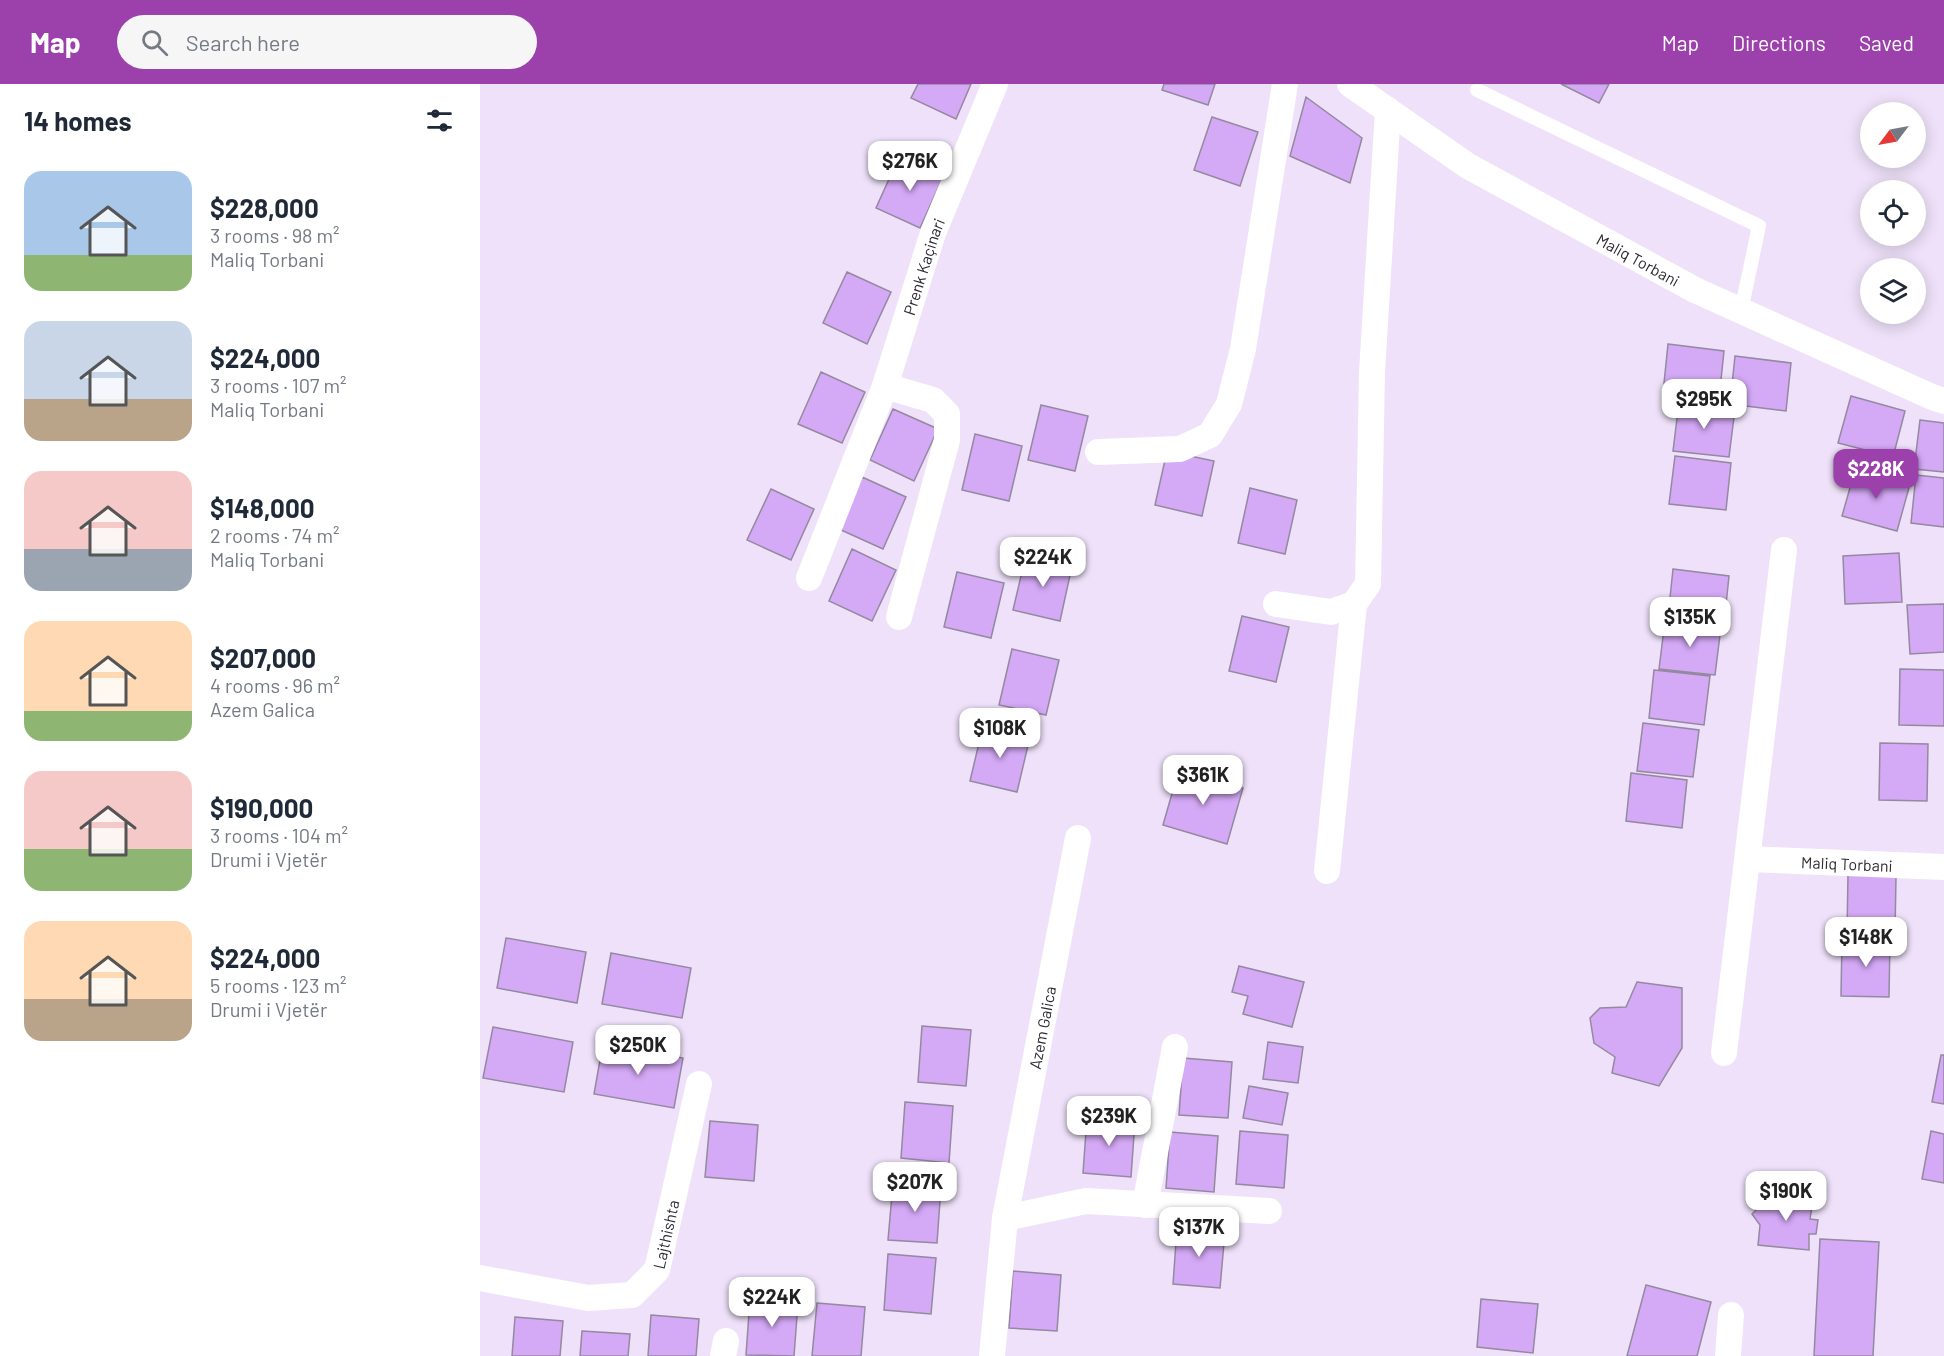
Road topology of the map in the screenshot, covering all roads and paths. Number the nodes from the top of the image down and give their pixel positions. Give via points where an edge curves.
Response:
1 (995, 84) edge
2 (1284, 84) edge
3 (1350, 84) edge
4 (1477, 90) dead end
5 (1388, 110) junction
6 (1741, 311) junction
7 (885, 386) junction
8 (1944, 401) edge
9 (1098, 452) dead end
10 (1784, 550) dead end
11 (809, 578) dead end
12 (1276, 604) dead end
13 (1354, 604) junction
14 (899, 617) dead end
15 (1078, 838) dead end
16 (1748, 859) junction
17 (1944, 867) edge
18 (1327, 870) dead end
19 (1175, 1047) dead end
20 (1724, 1053) dead end
21 (699, 1084) dead end
22 (1145, 1204) junction
23 (1269, 1211) dead end
24 (1005, 1218) junction
25 (480, 1278) edge
26 (1731, 1315) dead end
27 (992, 1356) edge
28 (1728, 1356) edge

1 - 7 street, Prenk Kaçinari via 933,233
2 - 9 street via 1243,349 1229,404 1210,435 1180,449
3 - 5 street, Maliq Torbani
4 - 6 lane via 1760,226
5 - 6 street, Maliq Torbani via 1468,166 1695,290
5 - 13 street via 1372,372 1368,584
6 - 8 street, Maliq Torbani
7 - 11 street, Prenk Kaçinari
7 - 14 street via 933,400 947,414 947,441
10 - 16 street
12 - 13 street via 1331,612
13 - 18 street
15 - 24 street, Azem Galica
16 - 17 street, Maliq Torbani
16 - 20 street
19 - 22 street
21 - 25 street, Lajthishta via 657,1270 632,1295 588,1298
22 - 23 street
22 - 24 street via 1086,1201
24 - 27 street, Azem Galica
26 - 28 street

